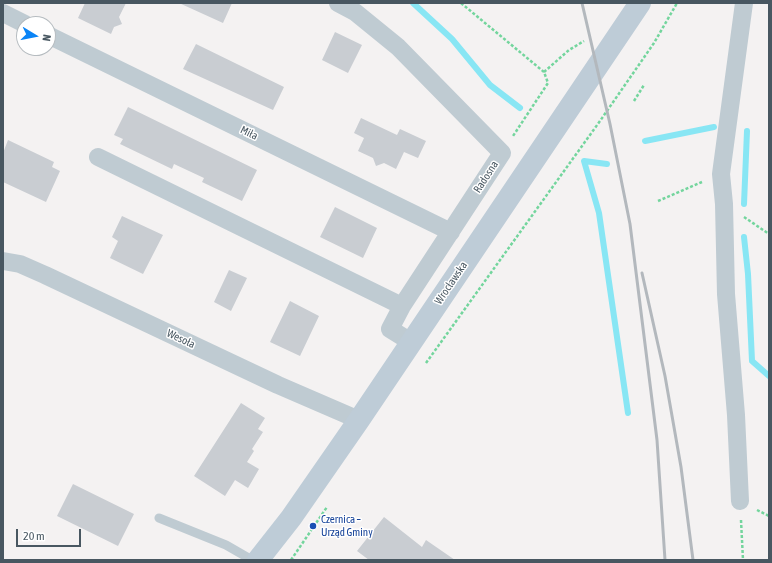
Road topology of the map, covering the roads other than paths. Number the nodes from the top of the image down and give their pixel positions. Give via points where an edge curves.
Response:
1 (640, 3) edge
2 (744, 3) edge
3 (343, 4) edge
4 (3, 13) edge
5 (16, 20) edge
6 (56, 39) edge
7 (98, 157) dead end
8 (451, 232) junction
9 (3, 261) edge
10 (402, 306) junction
11 (411, 342) junction
12 (359, 420) junction
13 (740, 501) road end
14 (159, 518) dead end
15 (252, 560) edge
16 (258, 560) edge

1 - 11 main road, Wrocławska
2 - 13 street via 721,174
3 - 8 street, Radosna via 398,47 502,153
4 - 5 street
6 - 8 street, Miła
7 - 10 street
8 - 10 street, Radosna
9 - 12 street, Wesoła via 20,264 45,275 278,385
10 - 11 street, Radosna via 390,329
11 - 12 main road, Wrocławska
12 - 16 main road, Wrocławska via 291,518
14 - 15 lane via 226,545

